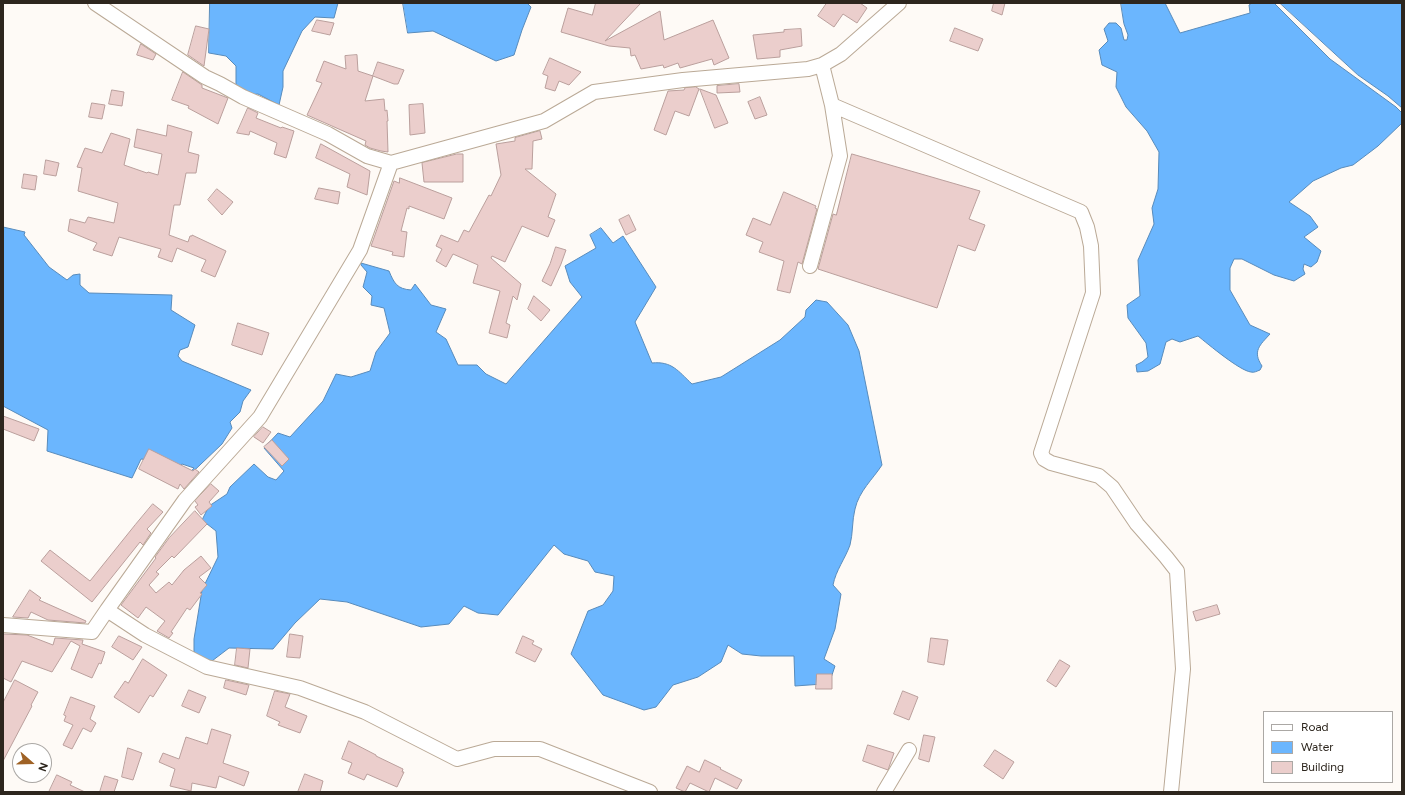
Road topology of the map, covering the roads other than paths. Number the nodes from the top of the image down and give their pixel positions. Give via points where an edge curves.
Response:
1 (95, 3) edge
2 (899, 3) edge
3 (822, 65) junction
4 (832, 105) junction
5 (391, 163) junction
6 (810, 266) dead end
7 (107, 610) junction
8 (3, 624) edge
9 (909, 750) dead end
10 (650, 792) edge
11 (884, 792) edge
12 (1171, 792) edge

1 - 5 street via 205,77 243,97 328,134 367,156
2 - 3 street via 841,54
3 - 4 street
3 - 5 street via 808,69 683,80 594,92 544,121
4 - 6 street via 840,156
4 - 12 street via 1081,212 1091,246 1093,293 1041,453 1050,463 1099,476 1112,487 1136,524 1177,571 1183,669
5 - 7 street via 360,250 260,417 185,500
7 - 8 street via 92,632
7 - 10 street via 145,635 207,667 300,688 365,712 457,758 494,750 540,749
9 - 11 street

